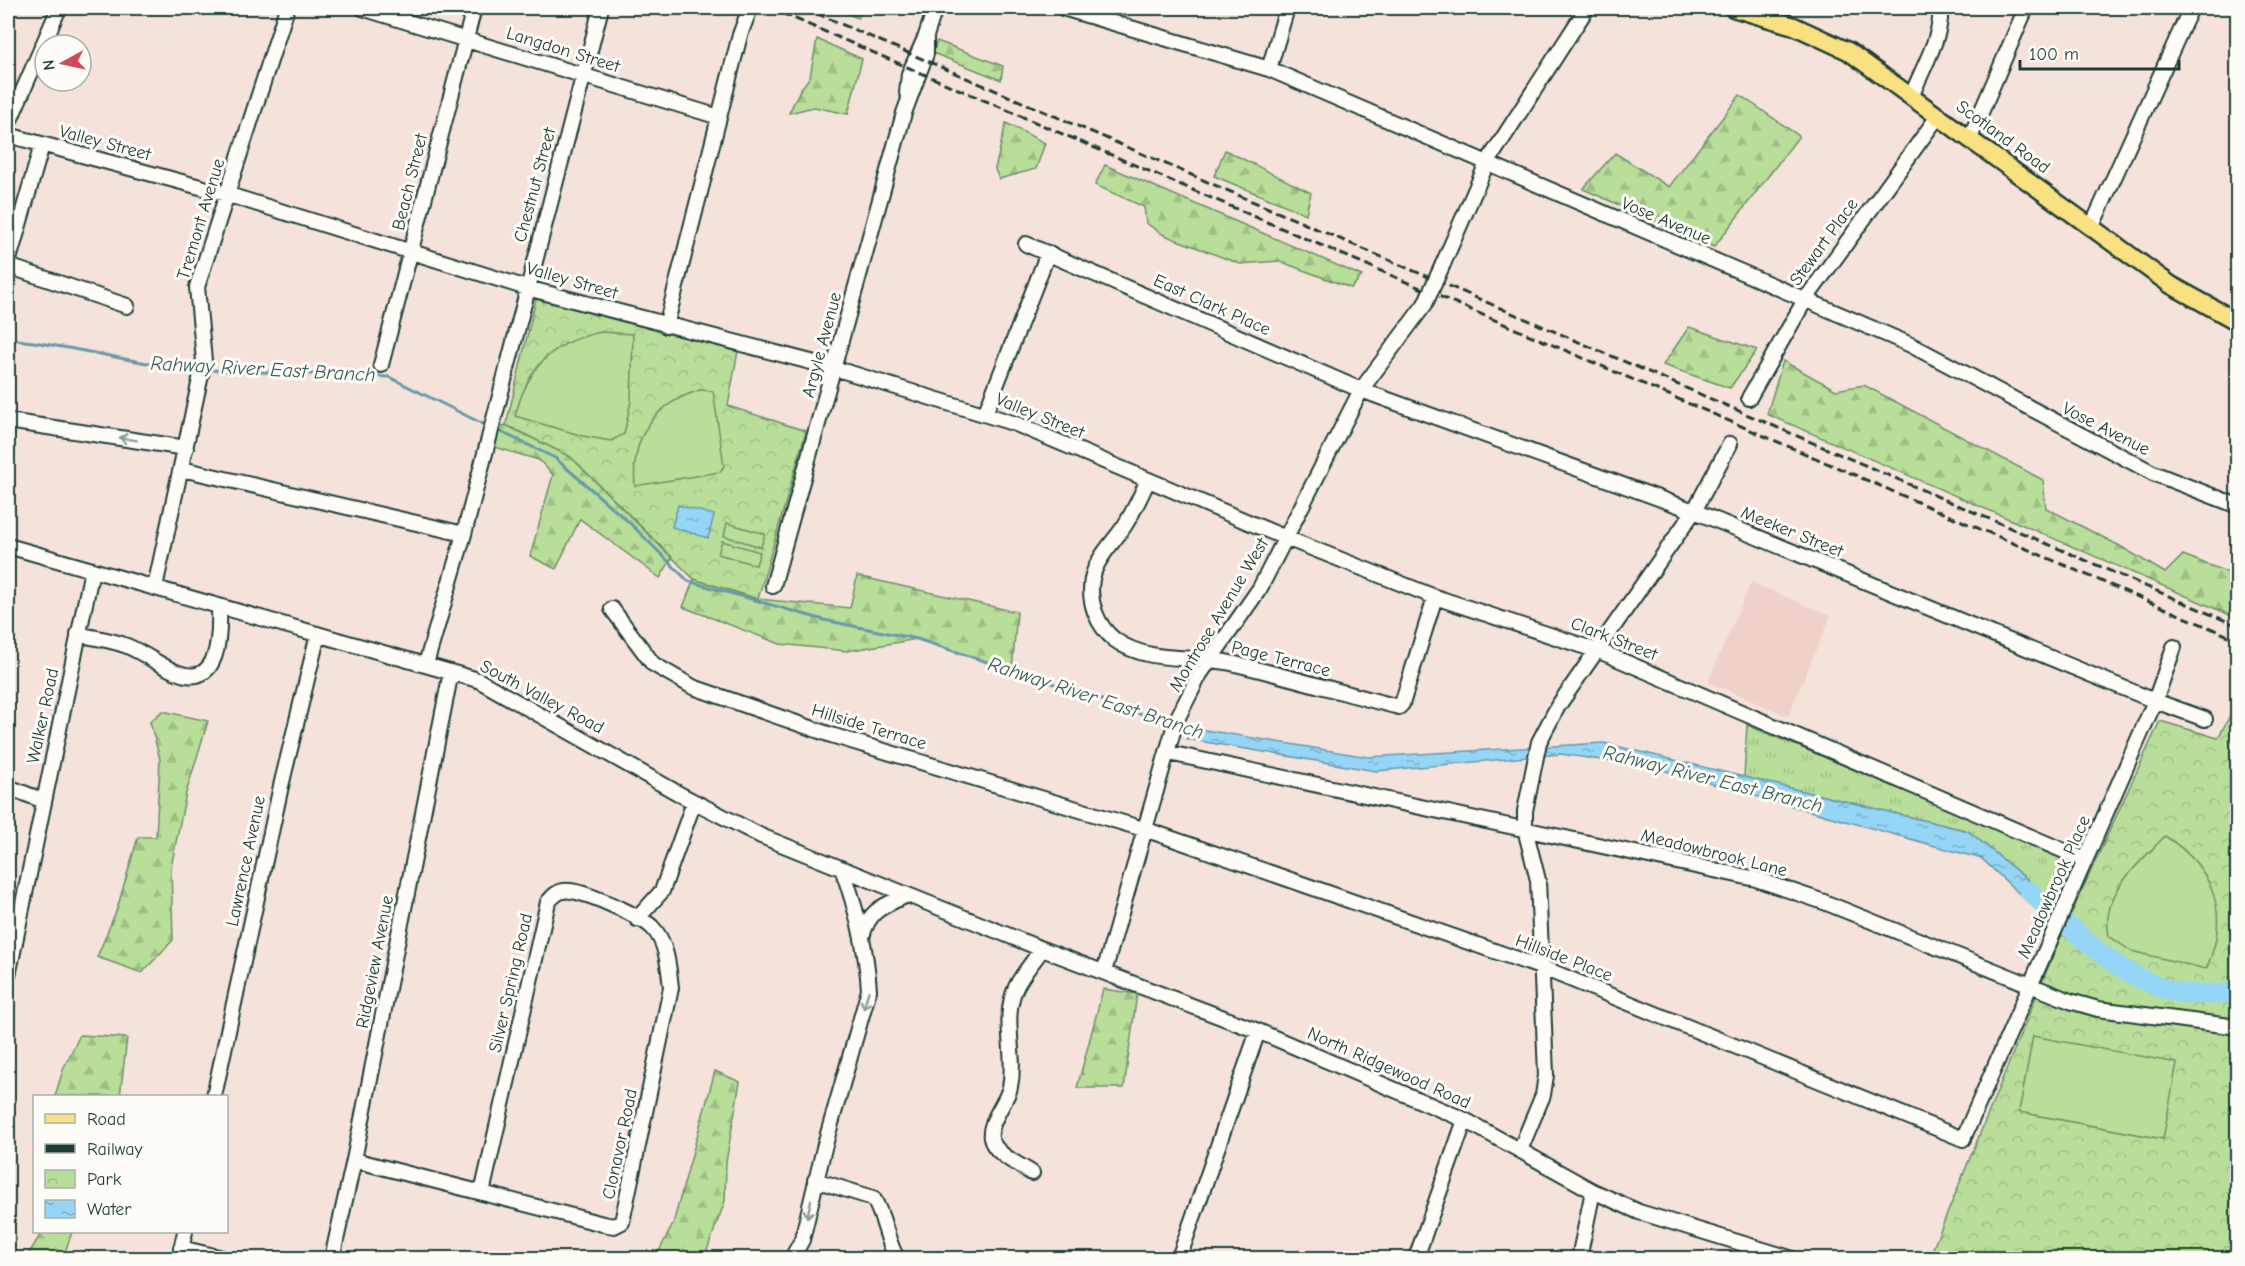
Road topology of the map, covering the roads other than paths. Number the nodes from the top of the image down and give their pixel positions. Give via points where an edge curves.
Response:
1 (59, 8) edge
2 (287, 8) edge
3 (362, 8) edge
4 (474, 8) edge
5 (601, 8) edge
6 (742, 8) edge
7 (750, 8) edge
8 (935, 8) edge
9 (1064, 8) edge
10 (1287, 8) edge
11 (1587, 8) edge
12 (1733, 8) edge
13 (1940, 8) edge
14 (2026, 8) edge
15 (2191, 8) edge
16 (740, 35) junction
17 (465, 39) junction
18 (1269, 69) junction
19 (583, 75) junction
20 (1912, 95) junction
21 (1939, 115) junction
22 (719, 117) junction
23 (8, 125) edge
24 (8, 135) edge
25 (1970, 138) junction
26 (42, 145) junction
27 (1487, 163) junction
28 (226, 194) junction
29 (2092, 226) junction
30 (1026, 244) dead end
31 (411, 251) junction
32 (1048, 254) junction
33 (8, 265) edge
34 (527, 288) junction
35 (1804, 300) junction
36 (127, 306) dead end
37 (2238, 322) edge
38 (666, 326) junction
39 (381, 365) dead end
40 (834, 368) junction
41 (1361, 390) junction
42 (1749, 398) dead end
43 (985, 414) junction
44 (8, 421) edge
45 (1730, 444) dead end
46 (186, 448) junction
47 (182, 469) junction
48 (1123, 470) joint
49 (1148, 480) junction
50 (2238, 506) edge
51 (1694, 511) junction
52 (464, 534) junction
53 (1286, 538) junction
54 (8, 546) edge
55 (92, 570) junction
56 (773, 586) dead end
57 (155, 587) junction
58 (1435, 597) junction
59 (219, 607) junction
60 (612, 609) dead end
61 (78, 634) junction
62 (318, 634) junction
63 (2174, 647) dead end
64 (1597, 650) junction
65 (1209, 660) junction
66 (426, 664) junction
67 (451, 672) junction
68 (2155, 701) junction
69 (2205, 719) dead end
70 (1169, 753) junction
71 (8, 787) edge
72 (44, 801) junction
73 (694, 802) junction
74 (1525, 829) junction
75 (1145, 830) junction
76 (2085, 860) junction
77 (843, 871) junction
78 (905, 896) junction
79 (637, 919) junction
80 (968, 920) joint
81 (861, 943) junction
82 (1042, 950) junction
83 (1543, 968) junction
84 (8, 970) edge
85 (1104, 972) junction
86 (2031, 985) junction
87 (2238, 1027) edge
88 (1258, 1031) junction
89 (214, 1095) edge
90 (1465, 1120) junction
91 (1963, 1139) joint
92 (1520, 1150) junction
93 (354, 1160) junction
94 (1032, 1173) dead end
95 (815, 1180) junction
96 (1593, 1191) junction
97 (482, 1193) junction
98 (185, 1233) edge
99 (180, 1253) edge
100 (1774, 1256) edge
101 (222, 1258) edge
102 (332, 1258) edge
103 (792, 1258) edge
104 (897, 1258) edge
105 (1179, 1258) edge
106 (1416, 1258) edge
107 (1579, 1258) edge
108 (1790, 1258) edge

1 - 23 street
2 - 28 street, Tremont Avenue
3 - 17 street, Langdon Street
4 - 17 street, Beach Street
5 - 19 street, Chestnut Street
6 - 16 street
7 - 16 street
8 - 40 street, Argyle Avenue via 909,74 904,113
9 - 18 street, Vose Avenue
10 - 18 street
11 - 27 street, Montrose Avenue West
12 - 20 main road, Scotland Road via 1820,36
13 - 20 street via 1936,34
14 - 25 street
15 - 29 street
16 - 22 street
17 - 19 street, Langdon Street
17 - 31 street, Beach Street
18 - 27 street, Vose Avenue
19 - 22 street, Langdon Street
19 - 34 street, Chestnut Street
20 - 21 main road, Scotland Road
21 - 25 main road, Scotland Road
21 - 35 street, Stewart Place
22 - 38 street
24 - 26 street, Valley Street
25 - 29 main road, Scotland Road
26 - 28 street, Valley Street
26 - 33 street
27 - 35 street, Vose Avenue
27 - 41 street, Montrose Avenue West, bridge via 1425,304
28 - 31 street, Valley Street
28 - 46 street, Tremont Avenue via 197,286 204,361
29 - 37 main road, Scotland Road via 2171,285
30 - 32 street, East Clark Place
31 - 34 street, Valley Street
31 - 39 street, Beach Street
32 - 41 street, East Clark Place
32 - 43 street
33 - 36 street
34 - 38 street, Valley Street
34 - 52 street, Chestnut Street
35 - 42 street, Stewart Place
35 - 50 street, Vose Avenue via 1911,345 2153,473
38 - 40 street, Valley Street
40 - 43 street, Valley Street
40 - 56 street, Argyle Avenue
41 - 51 street, Meeker Street
41 - 53 street, Montrose Avenue West
43 - 48 street, Valley Street
46 -> 44 street
45 - 51 street
46 - 47 street, Tremont Avenue
47 - 52 street
47 - 57 street, Tremont Avenue
48 - 49 street, Clark Street
49 - 53 street, Clark Street
49 - 65 street, Page Terrace via 1125,524 1096,564 1092,598 1096,615 1103,629 1130,648 1182,660
51 - 64 street
51 - 68 street, Meeker Street
52 - 66 street
53 - 58 street, Clark Street
53 - 65 street, Montrose Avenue West via 1260,588
54 - 55 street, South Valley Road
55 - 57 street, South Valley Road
55 - 61 street, Walker Road
57 - 59 street, South Valley Road
58 - 64 street, Clark Street
58 - 65 street, Page Terrace via 1399,707
59 - 61 street via 220,642 214,659 206,669 194,674 174,671 124,645
59 - 62 street, South Valley Road
60 - 75 street, Hillside Terrace via 652,664 693,687 831,735
61 - 72 street, Walker Road
62 - 66 street, South Valley Road
62 - 89 street, Lawrence Avenue
63 - 68 street, Meadowbrook Place
64 - 74 street via 1558,706 1539,742
64 - 76 street, Clark Street
65 - 70 street, Montrose Avenue West via 1175,728
66 - 67 street, South Valley Road
67 - 73 street, South Valley Road via 494,688
67 - 93 street, Ridgeview Avenue
68 - 69 street, Meeker Street
68 - 76 street, Meadowbrook Place
70 - 74 street, Meadowbrook Lane
70 - 75 street, Montrose Avenue West
71 - 72 street
72 - 84 street, Walker Road
73 - 77 street, South Valley Road
73 - 79 street via 662,891
74 - 83 street via 1538,880
74 - 86 street, Meadowbrook Lane via 1774,884
75 - 83 street, Hillside Place
75 - 85 street, Montrose Avenue West
76 - 86 street, Meadowbrook Place
77 - 78 street, South Valley Road
77 - 81 street
78 - 80 street, South Valley Road
78 - 81 street via 880,907 865,924
79 - 97 street, Silver Spring Road via 574,890 555,894 548,902
79 - 97 street, Clonavor Road via 651,927 660,939 671,988 622,1221 614,1226 603,1224
80 - 82 street, North Ridgewood Road
81 -> 95 street via 869,990
82 - 85 street, North Ridgewood Road
82 - 94 street via 1016,987 1009,1012 1013,1069 1010,1090 991,1139 999,1151
83 - 91 street, Hillside Place
83 - 92 street via 1546,1075 1543,1095
85 - 88 street, North Ridgewood Road
86 - 87 street, Meadowbrook Lane via 2098,1009
86 - 91 street, Meadowbrook Place
88 - 90 street, North Ridgewood Road
88 - 105 street
90 - 92 street, North Ridgewood Road
90 - 106 street
92 - 96 street, North Ridgewood Road
93 - 97 street, Clonavor Road
93 - 102 street, Ridgeview Avenue
95 -> 103 street via 802,1240
95 - 104 street via 873,1198
96 - 100 street, North Ridgewood Road via 1639,1212
96 - 107 street
98 - 99 street
99 - 101 street
100 - 108 street, North Ridgewood Road

